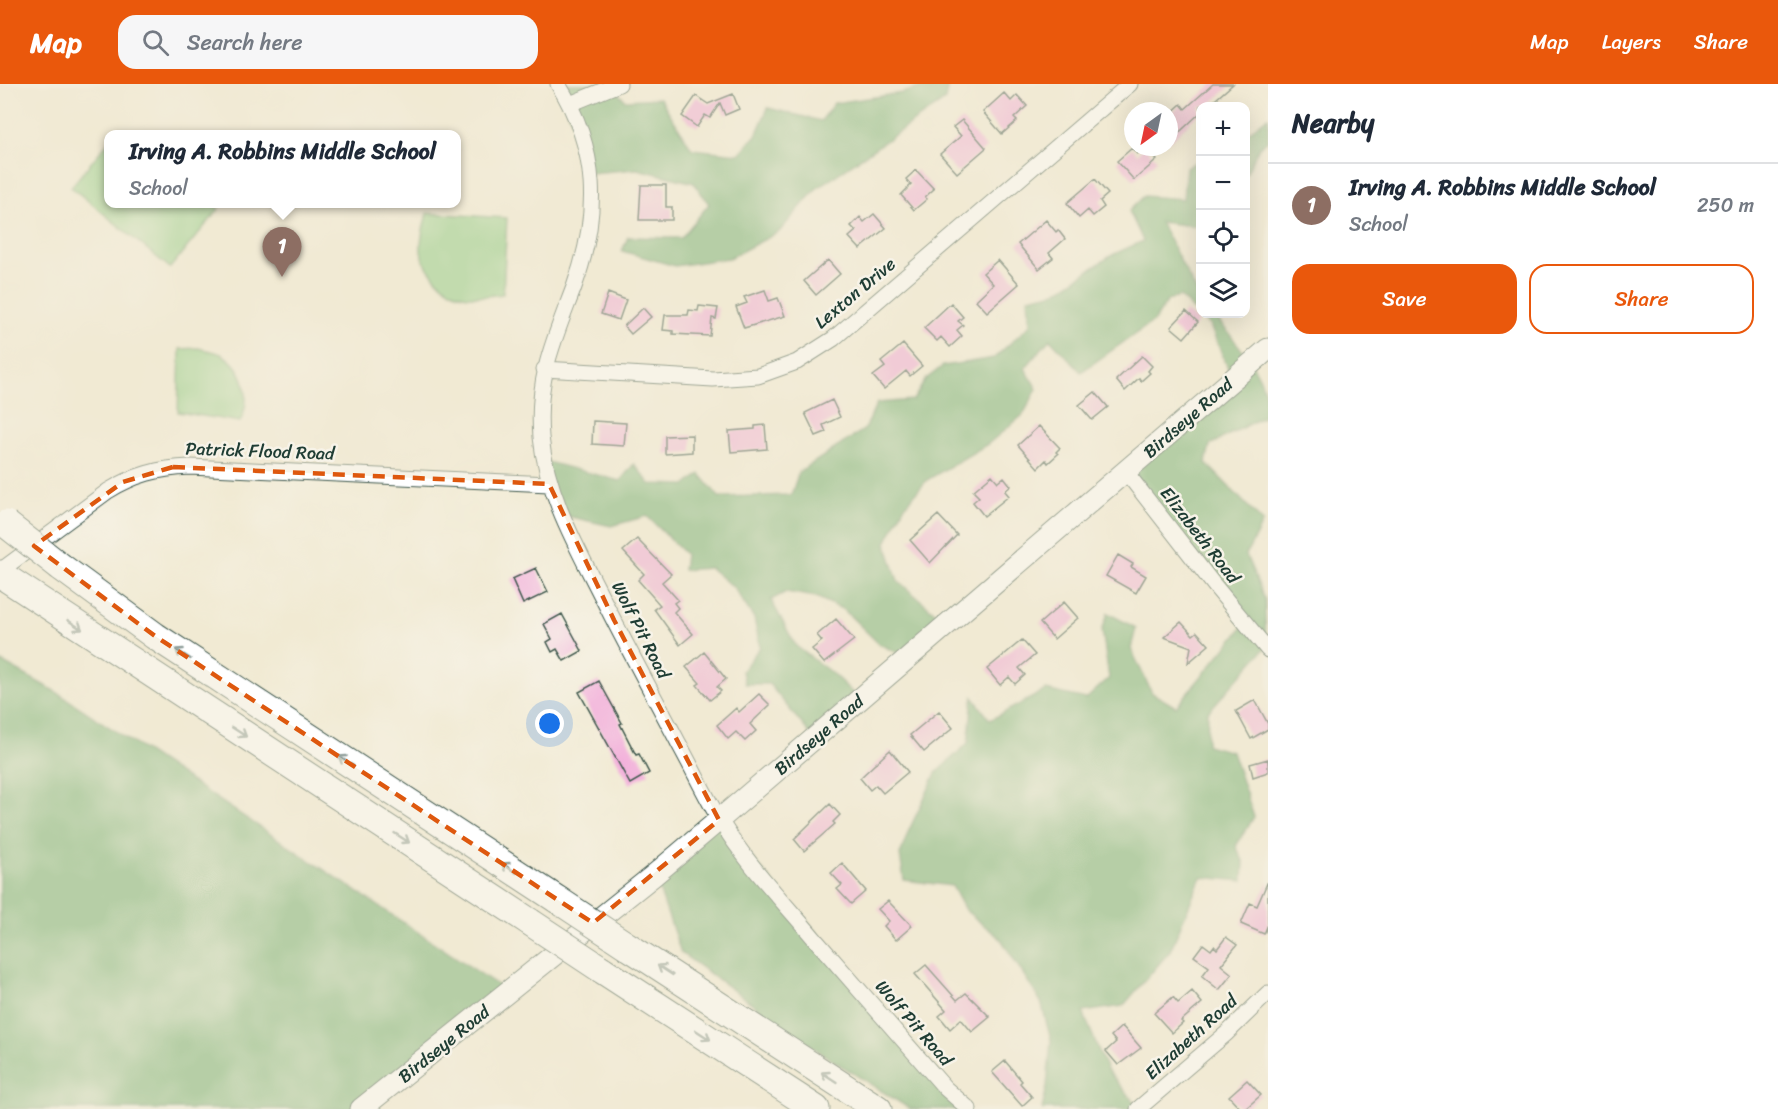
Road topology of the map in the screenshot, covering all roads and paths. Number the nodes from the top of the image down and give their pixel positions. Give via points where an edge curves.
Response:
1 (558, 84) edge
2 (619, 84) edge
3 (1130, 84) edge
4 (570, 104) junction
5 (1268, 350) edge
6 (544, 369) junction
7 (1126, 472) junction
8 (549, 484) junction
9 (3, 522) edge
10 (0, 572) edge
11 (1268, 650) edge
12 (719, 820) junction
13 (1268, 993) edge
14 (361, 1109) edge
15 (816, 1109) edge
16 (878, 1109) edge
17 (969, 1109) edge
18 (1138, 1109) edge

1 - 4 street, Wolf Pit Road
2 - 4 street
3 - 6 street, Lexton Drive via 833,339 797,363 758,376 712,380
4 - 6 street, Wolf Pit Road via 587,148 592,218 583,259
5 - 7 main road, Birdseye Road
6 - 8 street, Wolf Pit Road via 541,436
7 - 11 street, Elizabeth Road
7 - 12 main road, Birdseye Road
8 - 10 street, Patrick Flood Road via 190,467 155,470 116,486
8 - 12 street, Wolf Pit Road via 610,613
16 -> 9 highway, bridge via 155,636
10 -> 15 highway, bridge
12 - 14 main road, Birdseye Road
12 - 17 street, Wolf Pit Road via 786,906 945,1088
13 - 18 street, Elizabeth Road

